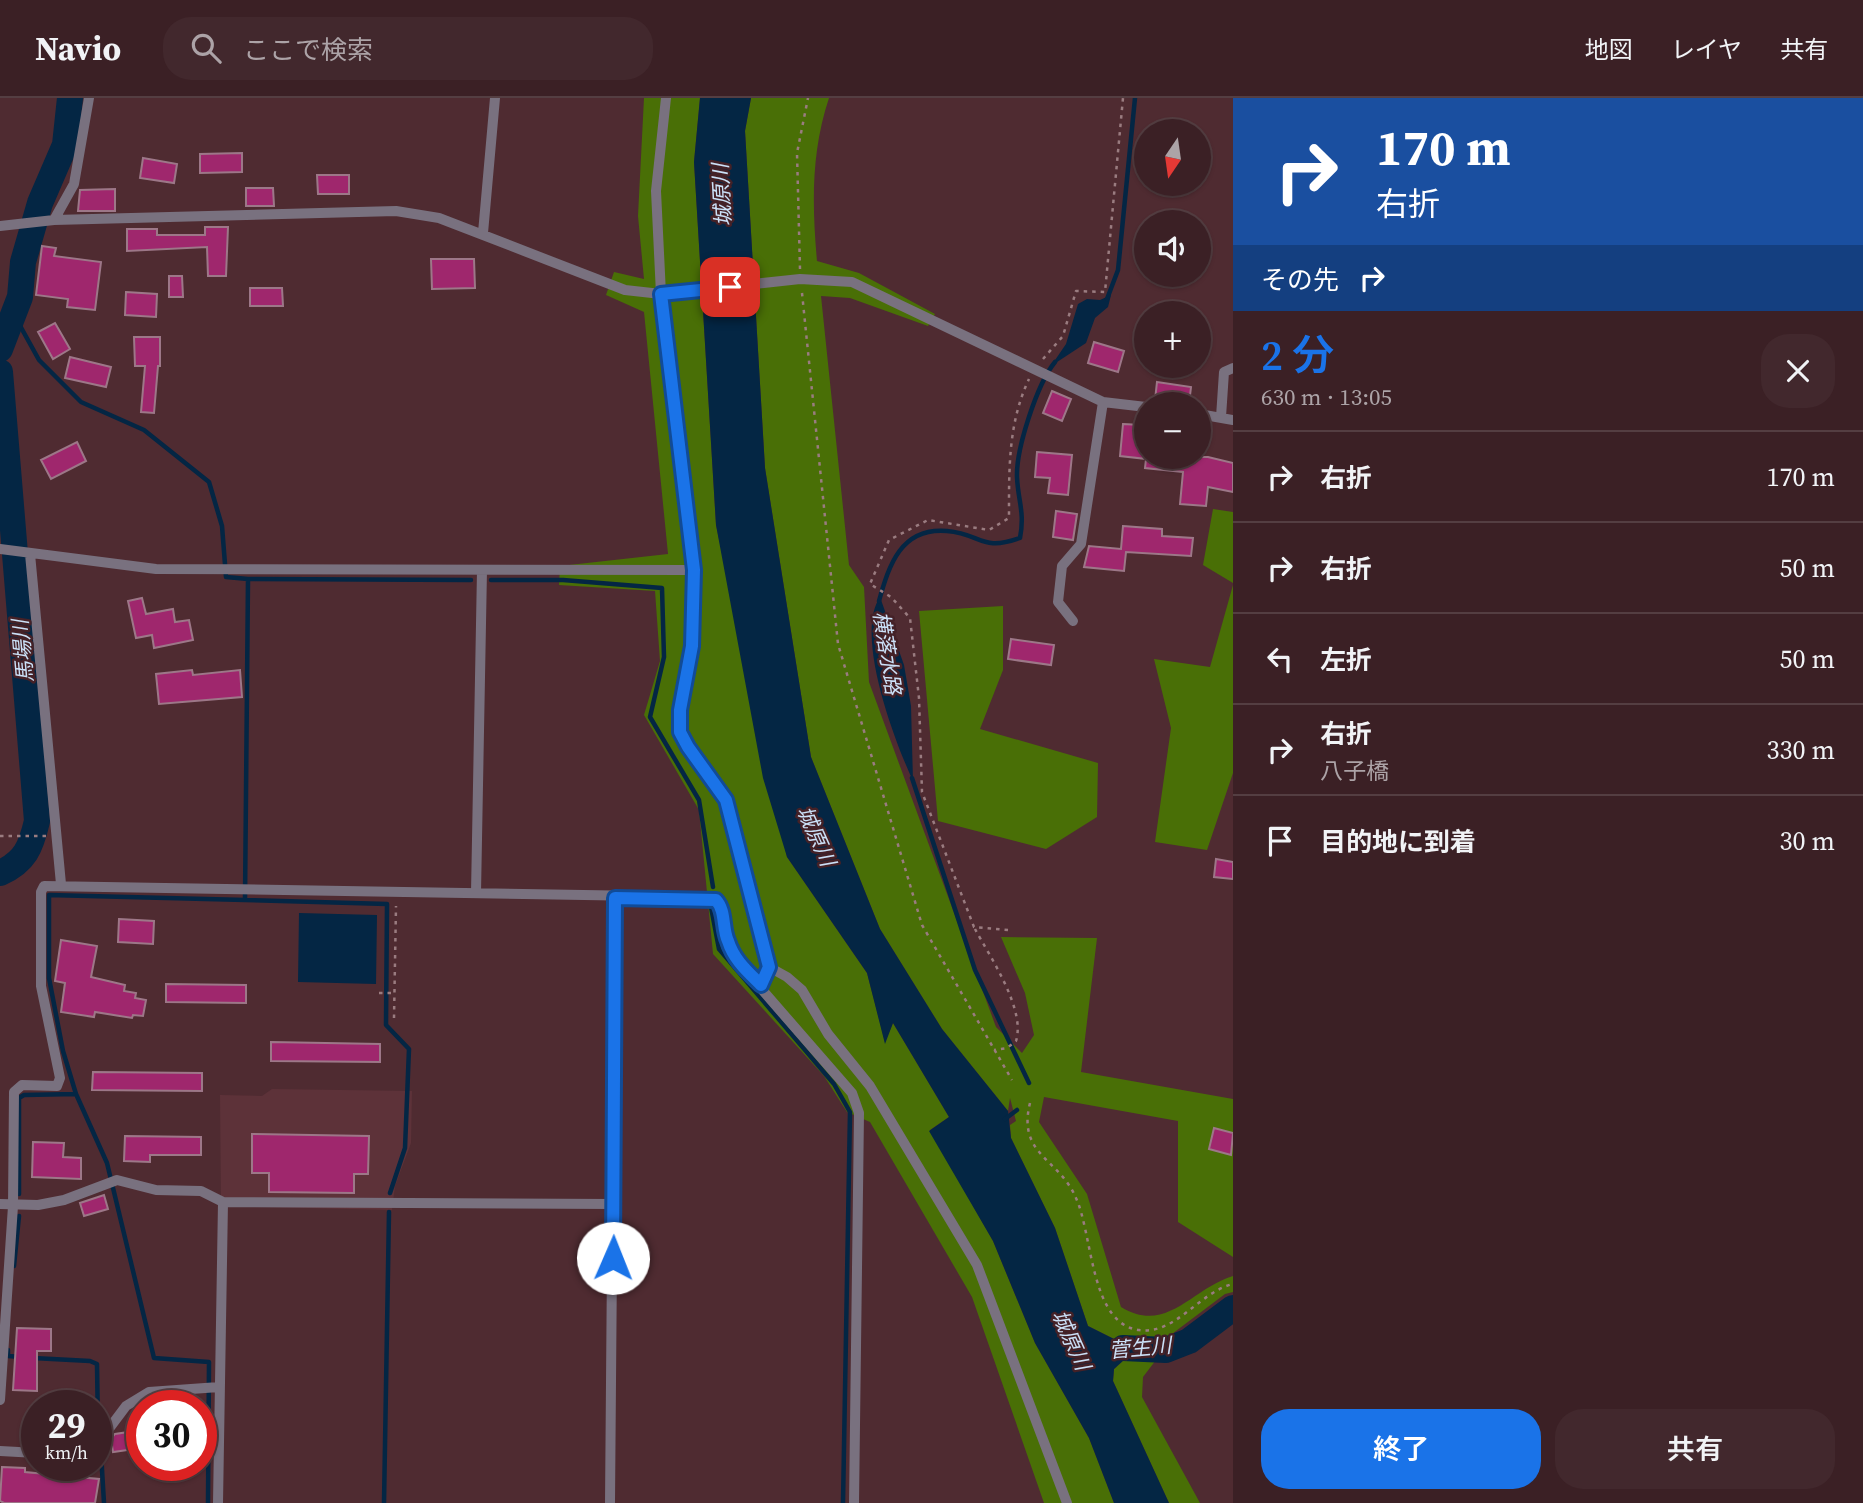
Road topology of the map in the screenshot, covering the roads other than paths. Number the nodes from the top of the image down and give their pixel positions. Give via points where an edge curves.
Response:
1 (89, 98) edge
2 (495, 98) edge
3 (666, 98) edge
4 (54, 220) junction
5 (3, 225) edge
6 (483, 233) junction
7 (661, 294) junction
8 (1233, 368) edge
9 (1103, 402) junction
10 (1134, 406) edge
11 (1211, 416) edge
12 (1221, 417) junction
13 (1233, 420) edge
14 (0, 549) edge
15 (30, 554) junction
16 (482, 570) junction
17 (694, 570) junction
18 (1073, 621) dead end
19 (61, 884) junction
20 (476, 893) junction
21 (615, 898) junction
22 (769, 967) junction
23 (761, 985) junction
24 (223, 1202) junction
25 (0, 1204) edge
26 (613, 1204) junction
27 (13, 1206) junction
28 (219, 1387) junction
29 (0, 1400) edge
30 (112, 1425) edge
31 (0, 1451) edge
32 (21, 1452) edge
33 (218, 1503) edge
34 (610, 1503) edge
35 (854, 1503) edge
36 (1067, 1503) edge

1 - 4 street via 74,184
2 - 6 street
3 - 7 street via 656,191
4 - 5 street
4 - 6 street via 396,211 439,218
6 - 7 street via 625,290
7 - 9 street via 800,279 852,282
7 - 17 street
8 - 12 street via 1224,372
9 - 10 street
9 - 18 street via 1081,544 1062,566 1058,602
11 - 12 street
12 - 13 street
14 - 15 street
15 - 16 street via 156,569
15 - 19 street
16 - 17 street
16 - 20 street
17 - 22 street via 692,646 680,732 726,800
19 - 20 street
19 - 27 street via 44,886 41,892 41,986 60,1078 57,1086 22,1085 14,1092
20 - 21 street
21 - 23 street via 716,900 737,961
21 - 26 street
22 - 23 street
22 - 36 street via 802,990 828,1034 870,1086 977,1265
23 - 35 street via 852,1093 859,1114
24 - 26 street
24 - 27 street via 212,1194 111,1181 64,1200
24 - 28 street
25 - 27 street
26 - 34 street
27 - 29 street
28 - 30 street via 149,1392 127,1406
28 - 33 street
31 - 32 street

